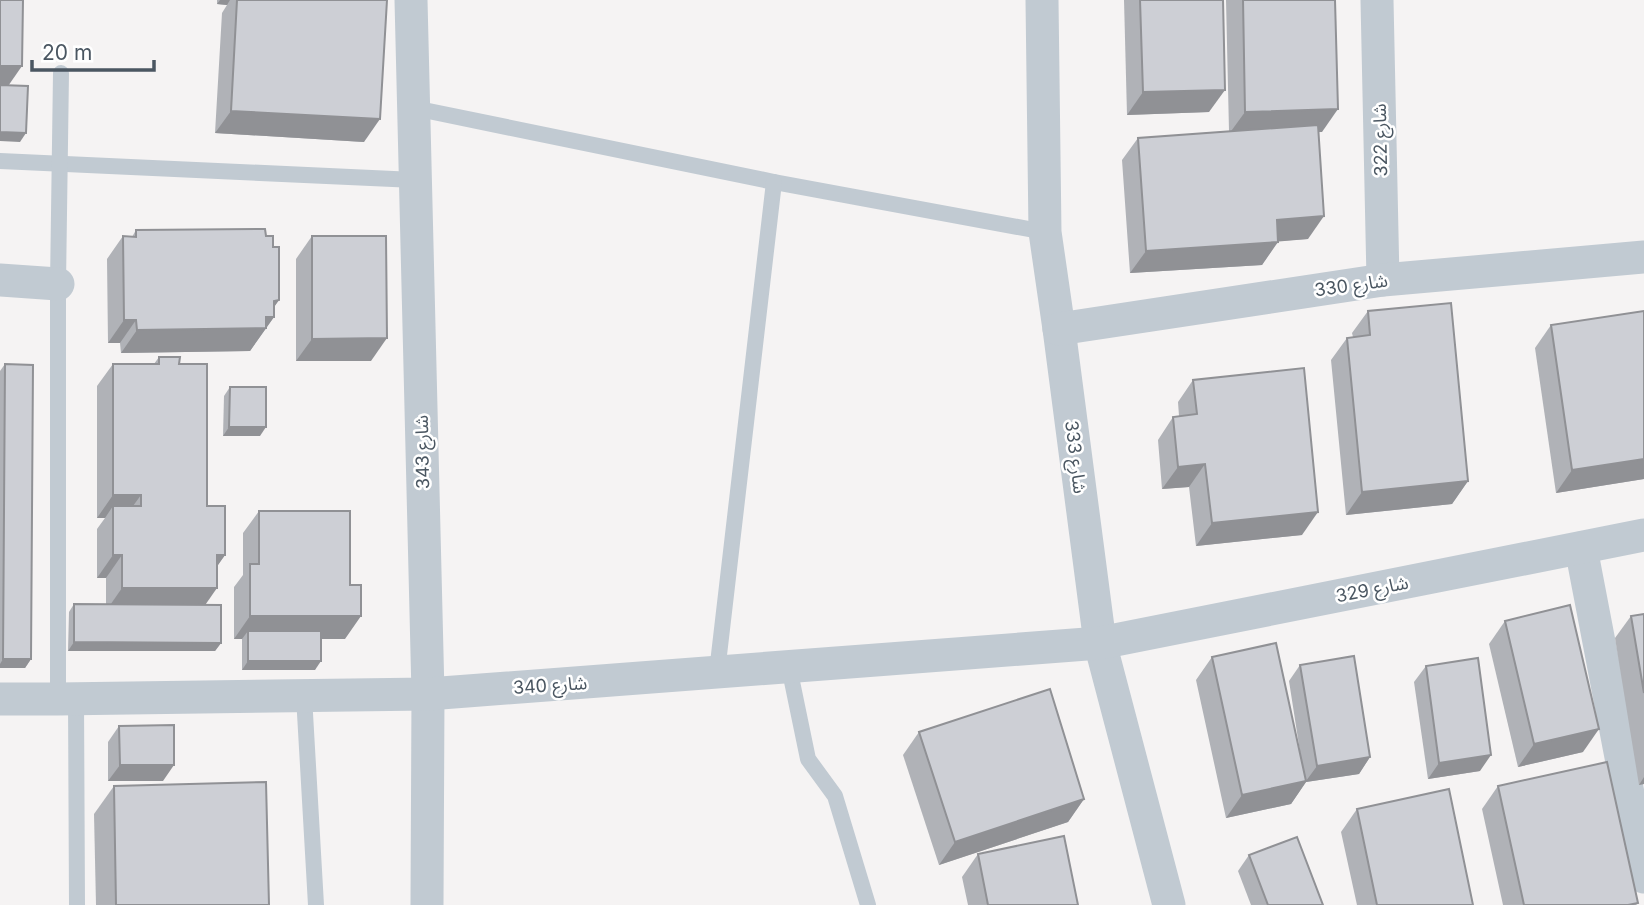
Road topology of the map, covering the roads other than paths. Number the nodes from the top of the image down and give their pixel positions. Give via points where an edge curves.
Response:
1 (411, 0) edge
2 (1042, 0) edge
3 (1377, 0) edge
4 (61, 73) dead end
5 (414, 108) junction
6 (0, 161) edge
7 (59, 164) junction
8 (415, 180) junction
9 (774, 182) junction
10 (1045, 233) junction
11 (1644, 257) edge
12 (0, 280) edge
13 (1384, 280) junction
14 (58, 284) junction
15 (1059, 329) junction
16 (1644, 535) edge
17 (1581, 548) junction
18 (1100, 643) junction
19 (789, 667) junction
20 (717, 672) junction
21 (428, 694) junction
22 (304, 696) junction
23 (0, 699) edge
24 (67, 699) junction
25 (1644, 877) edge
26 (77, 905) edge
27 (316, 905) edge
28 (427, 905) edge
29 (868, 905) edge
30 (1169, 905) edge

1 - 5 street, شارع 343
2 - 10 street, شارع 333
3 - 13 street, شارع 322
4 - 7 lane
5 - 8 street, شارع 343
5 - 9 lane
6 - 7 lane
7 - 8 lane
7 - 14 lane
8 - 21 street, شارع 343
9 - 10 lane
9 - 20 lane
10 - 15 street, شارع 333
11 - 13 street, شارع 330
12 - 14 street
13 - 15 street, شارع 330
14 - 24 lane
15 - 18 street, شارع 333
16 - 17 street, شارع 329
17 - 18 street, شارع 329
17 - 25 street
18 - 19 street, شارع 340
18 - 30 street, شارع 333
19 - 20 street, شارع 340
19 - 29 lane via 808,759 835,796
20 - 21 street, شارع 340
21 - 22 street, شارع 340
21 - 28 street, شارع 343
22 - 24 street, شارع 340
22 - 27 lane
23 - 24 street, شارع 340
24 - 26 lane

